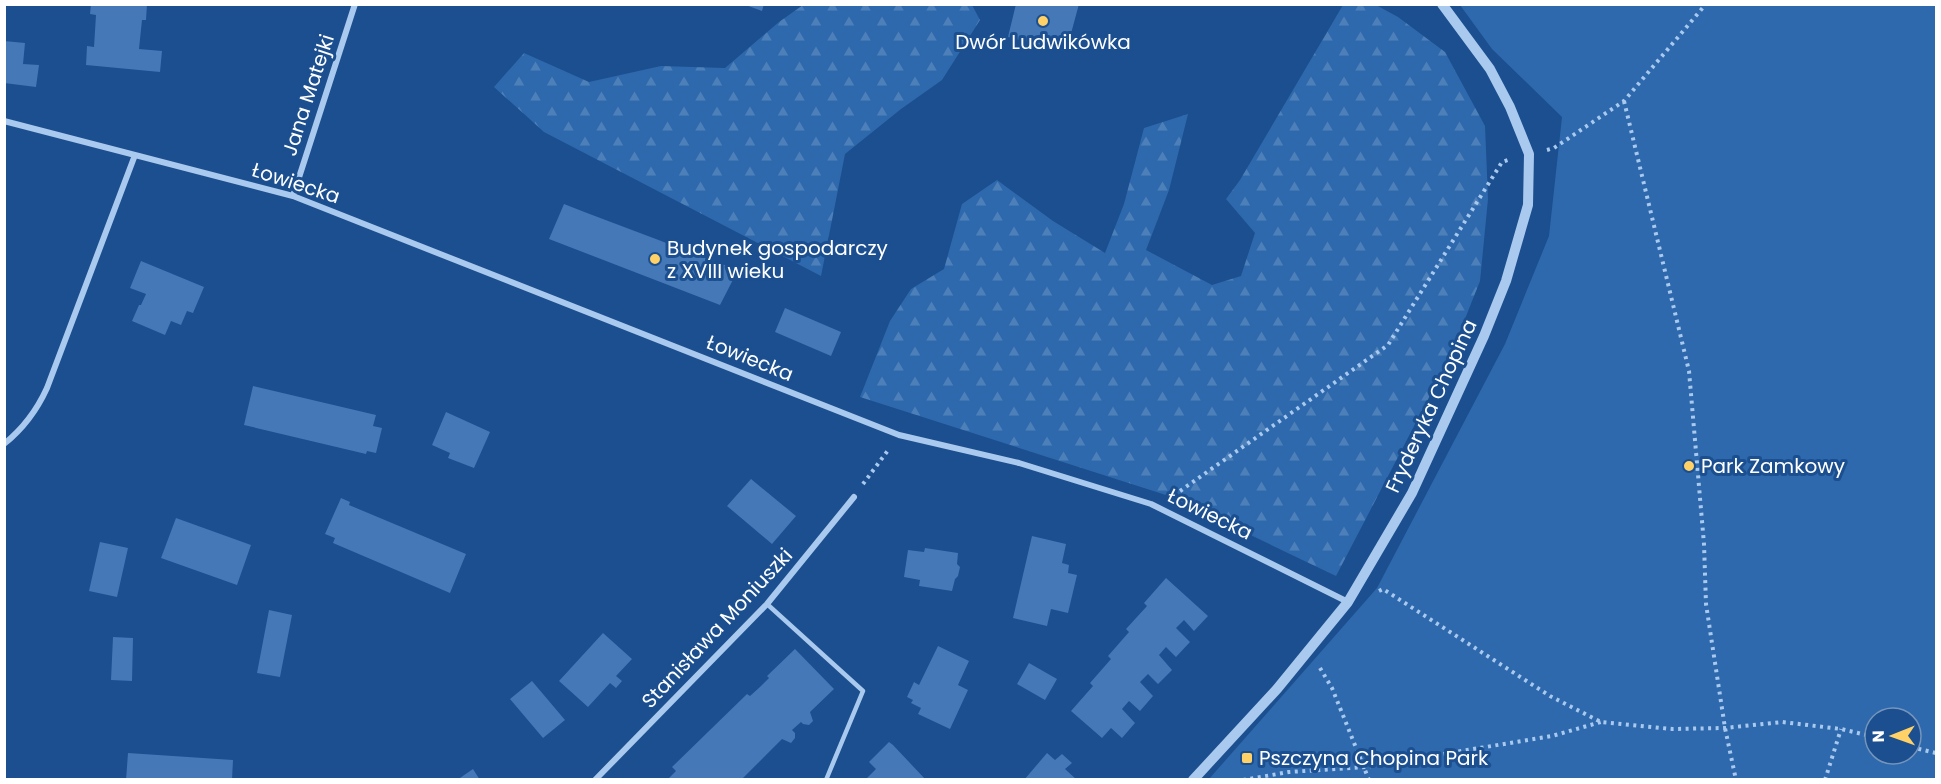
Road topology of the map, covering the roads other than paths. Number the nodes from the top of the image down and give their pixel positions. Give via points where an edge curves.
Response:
1 (355, 4) edge
2 (1442, 4) edge
3 (4, 121) edge
4 (135, 155) junction
5 (293, 196) junction
6 (4, 444) edge
7 (854, 497) road end
8 (1347, 602) junction
9 (767, 604) junction
10 (595, 780) edge
11 (826, 780) edge
12 (1193, 780) edge

1 - 5 street, Jana Matejki
2 - 8 street, Fryderyka Chopina via 1490,69 1510,107 1529,154 1528,205 1485,336 1412,492
3 - 4 street, Łowiecka
4 - 5 street, Łowiecka
4 - 6 street via 44,395 18,434
5 - 8 street, Łowiecka via 899,435 1019,463 1151,504
7 - 9 street, Stanisława Moniuszki
8 - 12 street, Fryderyka Chopina via 1277,689
9 - 10 street, Stanisława Moniuszki
9 - 11 lane via 863,691

